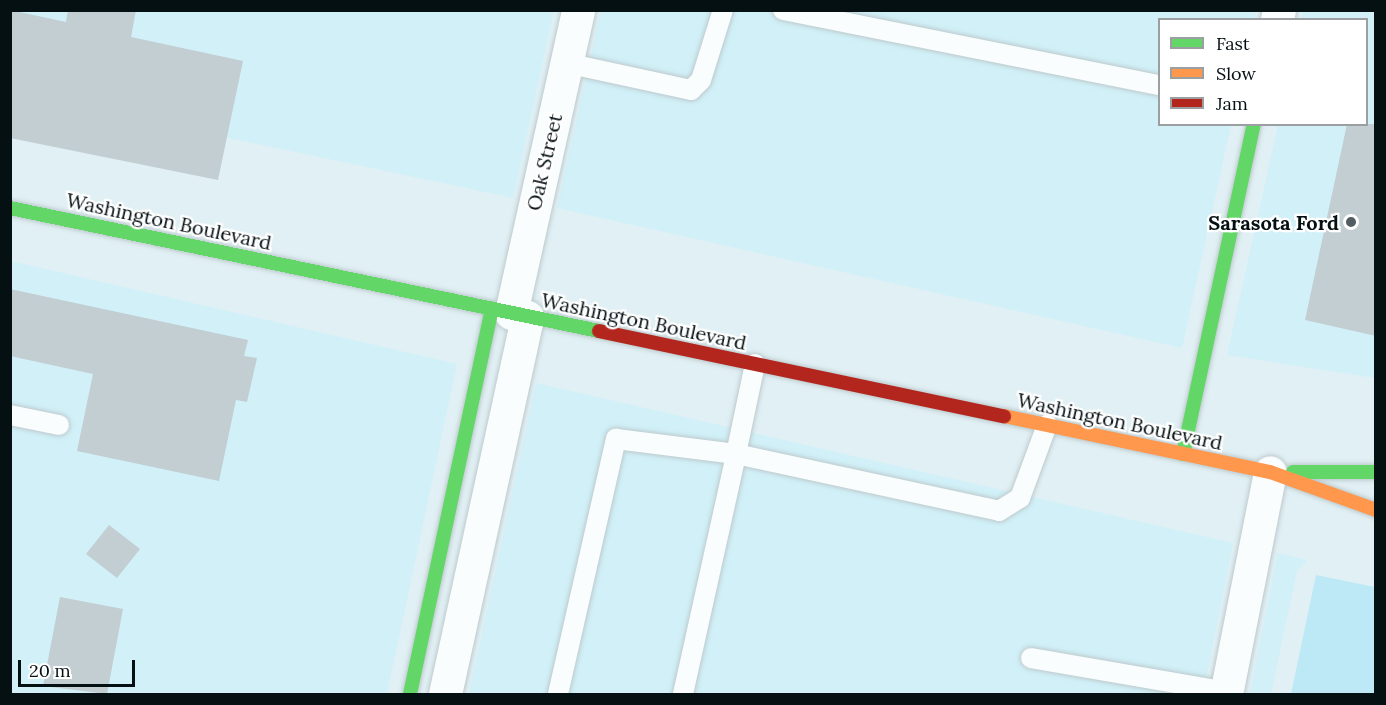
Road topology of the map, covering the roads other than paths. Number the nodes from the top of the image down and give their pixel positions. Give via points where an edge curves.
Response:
1 (578, 10) edge
2 (723, 10) edge
3 (783, 10) edge
4 (566, 63) junction
5 (1158, 85) edge
6 (1254, 126) edge
7 (10, 208) edge
8 (510, 313) junction
9 (755, 364) junction
10 (10, 415) edge
11 (59, 425) dead end
12 (1047, 425) junction
13 (1183, 453) junction
14 (736, 454) junction
15 (1270, 472) junction
16 (1376, 472) edge
17 (1376, 510) edge
18 (1031, 658) dead end
19 (1227, 693) edge
20 (410, 694) edge
21 (446, 694) edge
22 (558, 694) edge
23 (683, 694) edge

1 - 4 street, Oak Street
2 - 4 lane via 701,80 691,90
3 - 5 lane
4 - 8 street, Oak Street
6 - 13 main road
7 - 8 main road, Washington Boulevard
8 - 9 main road, Washington Boulevard
8 - 20 main road
8 - 21 street, Oak Street
9 - 12 main road, Washington Boulevard
9 - 14 lane
10 - 11 lane
12 - 13 main road, Washington Boulevard
12 - 14 lane via 1020,498 999,511
13 - 15 main road, Washington Boulevard
14 - 22 lane via 616,439
14 - 23 lane
15 - 16 main road, Washington Boulevard
15 - 17 main road, Washington Boulevard
15 - 19 street
18 - 19 lane

